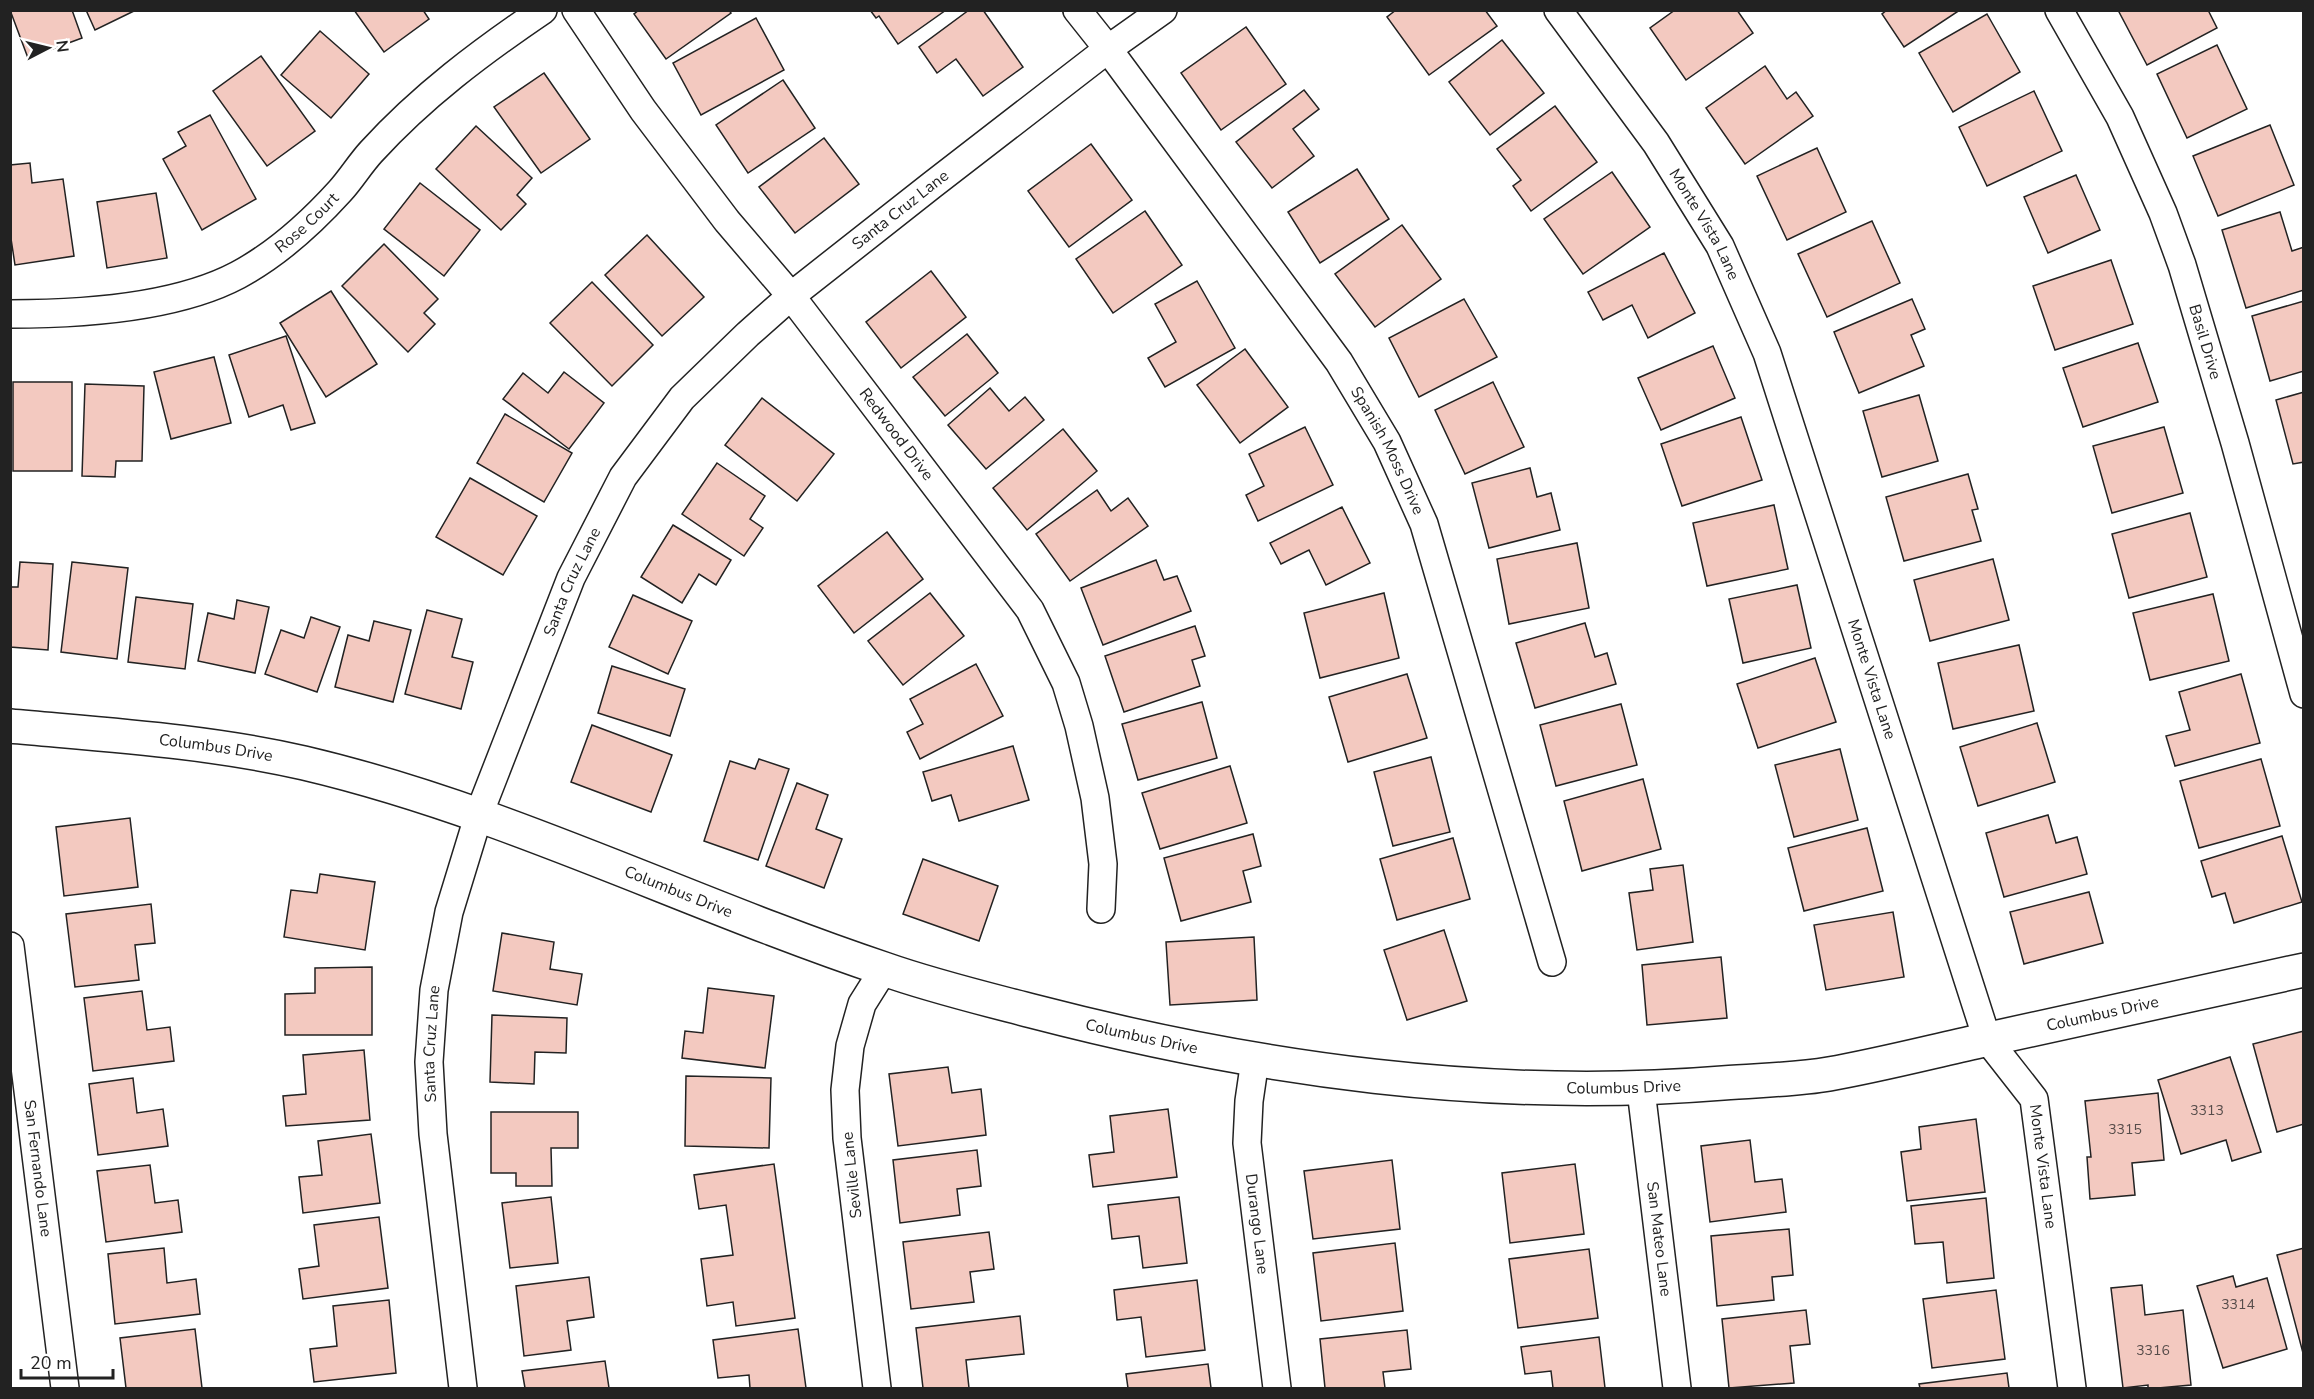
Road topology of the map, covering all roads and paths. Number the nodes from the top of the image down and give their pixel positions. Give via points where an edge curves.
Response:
1 (543, 10) edge
2 (576, 10) edge
3 (1077, 10) edge
4 (1163, 10) edge
5 (1558, 10) edge
6 (2059, 10) edge
7 (1108, 48) junction
8 (791, 296) junction
9 (10, 314) edge
10 (2304, 694) edge
11 (10, 726) edge
12 (479, 814) junction
13 (1101, 909) dead end
14 (10, 946) edge
15 (1552, 962) dead end
16 (884, 969) junction
17 (2304, 970) edge
18 (1987, 1039) junction
19 (1255, 1060) junction
20 (1641, 1090) junction
21 (64, 1389) edge
22 (463, 1389) edge
23 (877, 1389) edge
24 (1277, 1389) edge
25 (1677, 1389) edge
26 (2072, 1389) edge

1 - 9 street, Rose Court via 441,84 371,152 307,224 237,275 145,304 93,311
2 - 8 street, Redwood Drive via 643,110
3 - 7 street, Spanish Moss Drive
4 - 7 street, Santa Cruz Lane
5 - 18 street, Monte Vista Lane via 1656,143 1720,246 1767,352
6 - 10 street, Basil Drive via 2120,117 2178,255
7 - 8 street, Santa Cruz Lane
7 - 15 street, Spanish Moss Drive via 1339,362 1387,442 1424,524
8 - 12 street, Santa Cruz Lane via 682,398 623,477 571,578
8 - 13 street, Redwood Drive via 1030,609 1049,644 1079,726 1095,798 1103,864
11 - 12 street, Columbus Drive via 164,740 288,760
12 - 16 street, Columbus Drive
12 - 22 street, Santa Cruz Lane via 441,948 430,1022 433,1134
14 - 21 street, San Fernando Lane
16 - 19 street, Columbus Drive via 1092,1027
16 - 23 street, Seville Lane via 862,1004 850,1046 845,1090 847,1138
17 - 18 street, Columbus Drive
18 - 20 street, Columbus Drive via 1825,1075
18 - 26 street, Monte Vista Lane via 2034,1099
19 - 20 street, Columbus Drive via 1369,1077
19 - 24 street, Durango Lane via 1247,1143
20 - 25 street, San Mateo Lane

